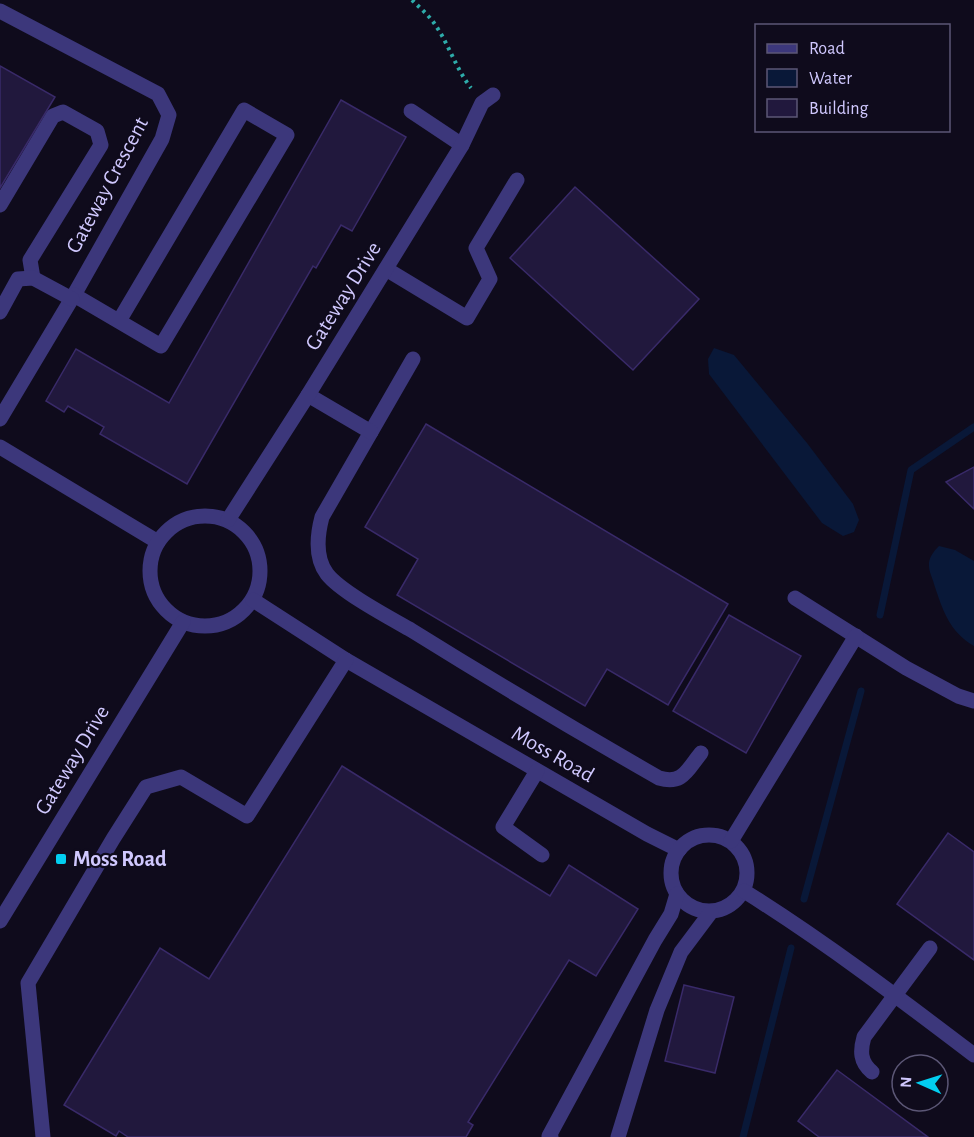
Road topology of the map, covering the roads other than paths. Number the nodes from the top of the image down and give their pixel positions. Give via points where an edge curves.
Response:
1 (0, 11) edge
2 (487, 99) road end
3 (411, 111) dead end
4 (462, 145) junction
5 (517, 180) dead end
6 (0, 205) edge
7 (386, 269) junction
8 (33, 278) junction
9 (73, 297) junction
10 (0, 312) edge
11 (119, 321) junction
12 (413, 359) dead end
13 (308, 395) junction
14 (0, 419) edge
15 (371, 432) junction
16 (0, 447) edge
17 (228, 520) junction
18 (158, 542) junction
19 (795, 598) dead end
20 (253, 600) junction
21 (183, 621) junction
22 (856, 636) junction
23 (346, 660) junction
24 (974, 701) edge
25 (700, 753) dead end
26 (537, 771) junction
27 (731, 842) junction
28 (679, 850) junction
29 (542, 855) dead end
30 (744, 891) junction
31 (677, 894) junction
32 (711, 912) junction
33 (0, 921) edge
34 (930, 948) dead end
35 (895, 995) junction
36 (974, 1055) edge
37 (872, 1072) dead end
38 (43, 1137) edge
39 (551, 1137) edge
40 (618, 1137) edge

1 - 9 street, Gateway Crescent via 158,94 169,115 162,139
2 - 4 street, Gateway Drive
3 - 4 street
4 - 7 street, Gateway Drive
5 - 7 street via 476,248 490,279 467,318
6 - 8 street via 53,116 63,112 97,131 101,144 30,260
7 - 13 street, Gateway Drive
8 - 9 street
8 - 10 street via 18,279
9 - 11 street
9 - 14 street, Gateway Crescent
11 - 11 street via 160,346 286,135 244,110
12 - 15 street
13 - 15 street
13 - 17 street, Gateway Drive
15 - 25 street via 322,518 318,534 321,564 335,583 659,778 676,780 683,776
16 - 18 street
17 - 18 street via 197,516 168,529
17 - 20 street via 244,531 261,564
18 - 21 street via 151,559 150,578 167,611
19 - 22 street
20 - 21 street via 243,612 214,626
20 - 23 street, Moss Road
21 - 33 street, Gateway Drive
22 - 24 street via 906,668
22 - 27 street
23 - 26 street, Moss Road
23 - 38 street via 247,816 181,777 146,787 28,983
26 - 28 street, Moss Road
26 - 29 street via 503,827
27 - 28 street via 703,835
27 - 30 street via 748,869
28 - 31 street via 671,872
30 - 32 street via 736,902
30 - 35 street
31 - 32 street via 686,904
31 - 39 street via 671,914
32 - 40 street via 681,952 657,1010
34 - 35 street
35 - 36 street
35 - 37 street via 867,1031 861,1046 863,1062

